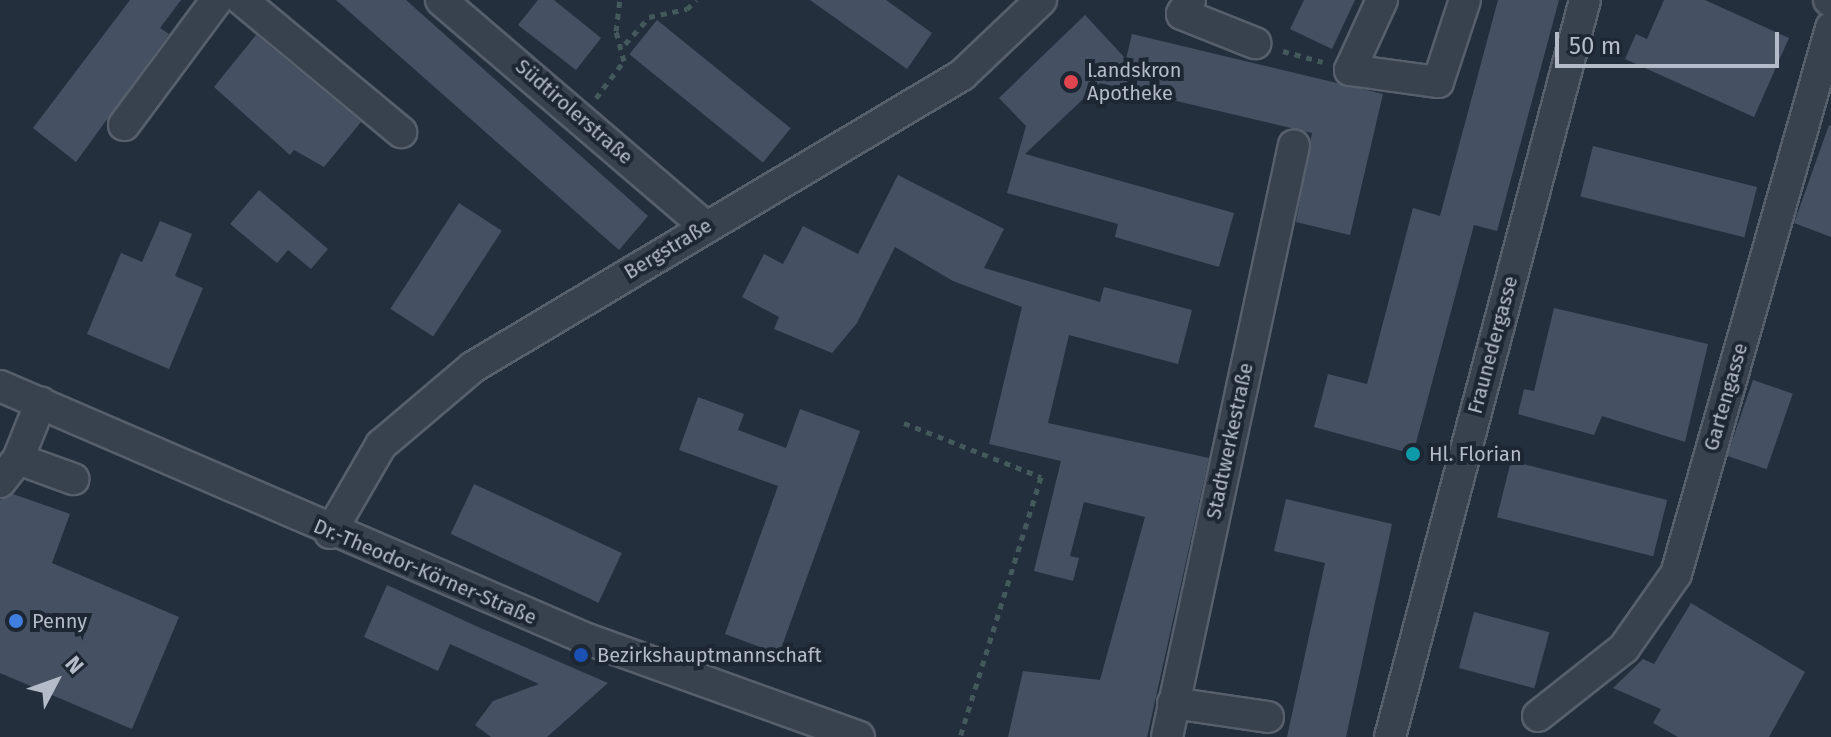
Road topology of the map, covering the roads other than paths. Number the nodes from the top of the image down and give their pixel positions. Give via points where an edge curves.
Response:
1 (217, 0) edge
2 (242, 0) edge
3 (441, 0) edge
4 (1041, 0) edge
5 (1190, 0) edge
6 (1382, 0) edge
7 (1465, 0) edge
8 (1585, 0) edge
9 (1831, 28) edge
10 (1255, 43) road end
11 (124, 125) dead end
12 (401, 132) dead end
13 (1294, 145) dead end
14 (705, 226) junction
15 (0, 386) edge
16 (41, 402) junction
17 (9, 471) edge
18 (73, 479) dead end
19 (330, 533) junction
20 (1173, 703) junction
21 (1538, 716) dead end
22 (1268, 717) dead end
23 (859, 737) edge
24 (1167, 737) edge
25 (1390, 737) edge

1 - 11 street
2 - 12 street
3 - 14 street, Südtirolerstraße
4 - 14 street, Bergstraße via 962,75
5 - 10 street via 1182,14
6 - 7 street via 1350,70 1438,82
8 - 25 street, Fraunedergasse
9 - 21 street, Gartengasse via 1676,574 1624,648
13 - 20 street, Stadtwerkestraße
14 - 19 street, Bergstraße via 473,367 410,417 381,445
15 - 16 street, Dr.-Theodor-Körner-Straße
16 - 17 street
16 - 19 street, Dr.-Theodor-Körner-Straße
17 - 18 street
19 - 23 street, Dr.-Theodor-Körner-Straße via 587,639
20 - 22 street
20 - 24 street, Stadtwerkestraße

